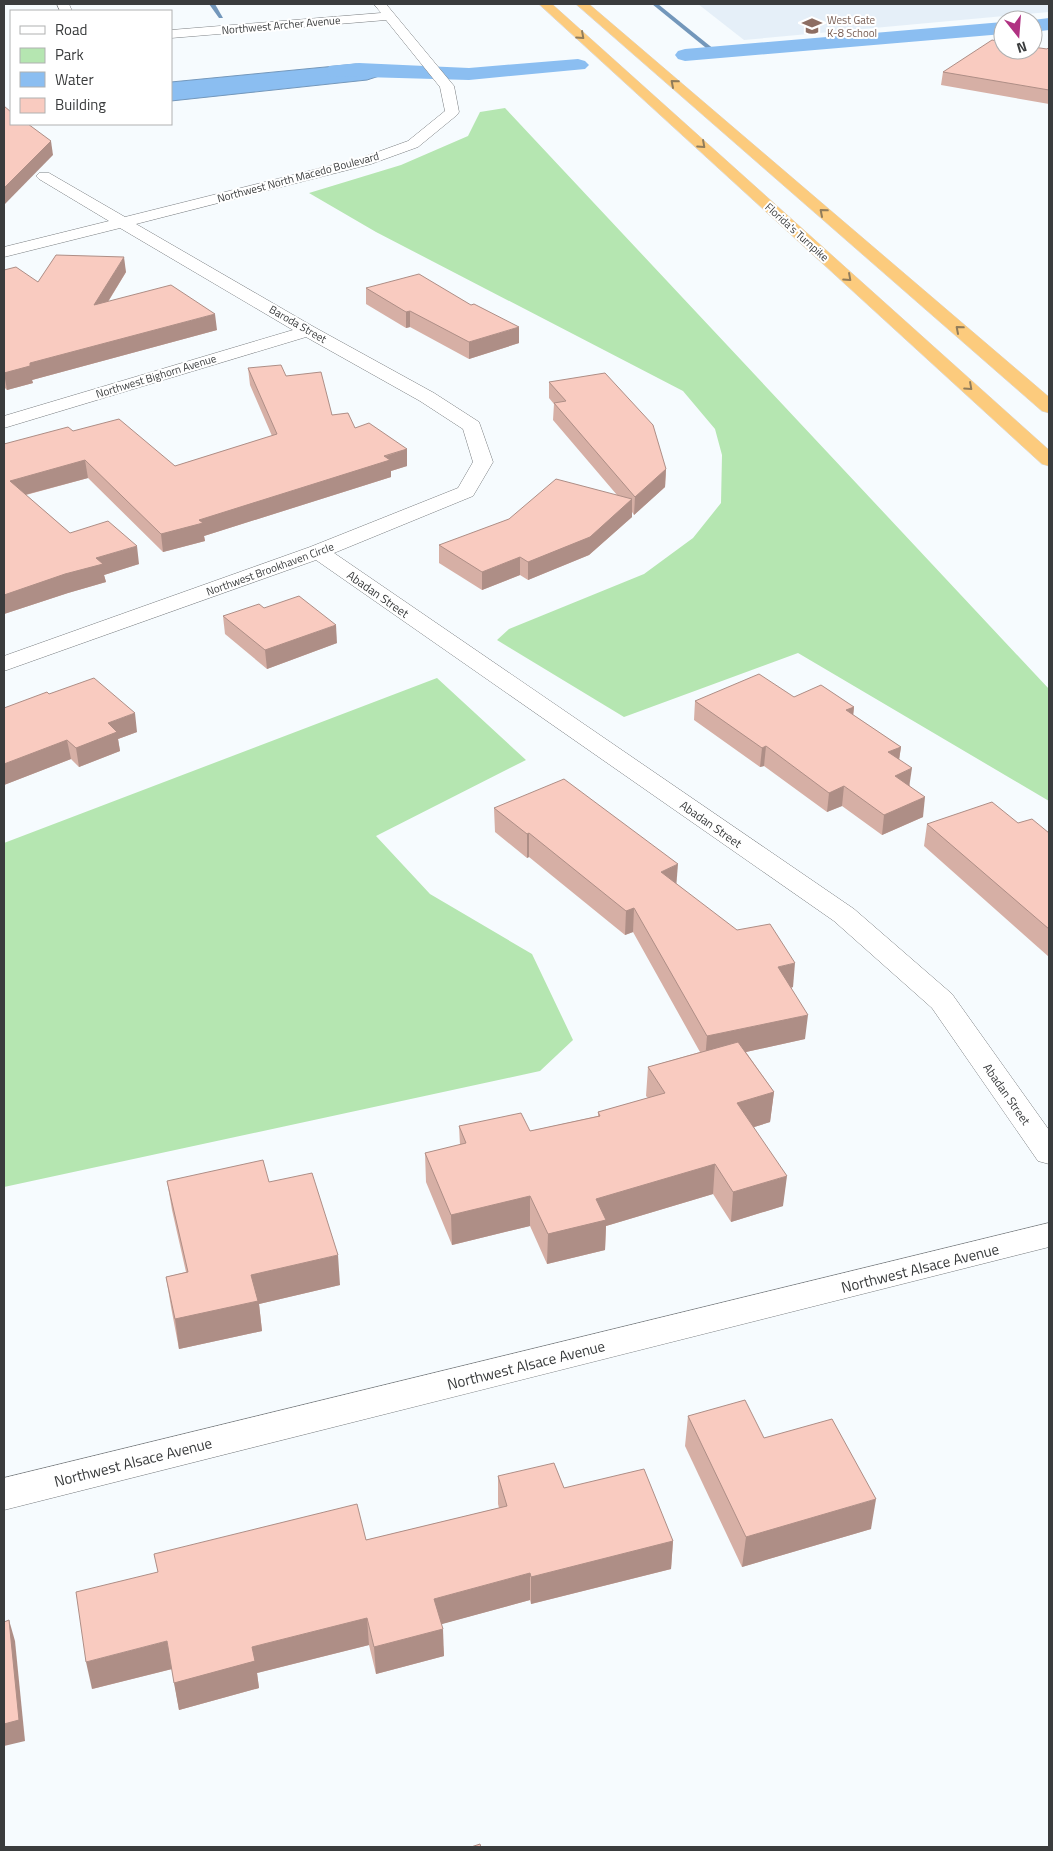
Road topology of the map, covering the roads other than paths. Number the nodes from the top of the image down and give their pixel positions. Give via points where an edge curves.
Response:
1 (380, 4) edge
2 (545, 4) edge
3 (582, 4) edge
4 (390, 16) junction
5 (172, 34) edge
6 (44, 176) dead end
7 (124, 222) junction
8 (4, 252) edge
9 (308, 330) junction
10 (1049, 407) edge
11 (4, 422) edge
12 (472, 426) joint
13 (1049, 460) edge
14 (318, 552) junction
15 (4, 664) edge
16 (1049, 1153) edge
17 (1049, 1236) edge
18 (4, 1494) edge

1 - 4 street, Northwest North Macedo Boulevard
2 -> 13 highway, Florida's Turnpike
10 -> 3 highway
4 - 5 street, Northwest Archer Avenue
4 - 7 street, Northwest North Macedo Boulevard via 416,52 447,86 452,112 413,144 366,161
6 - 7 street, Baroda Street
7 - 8 street, Northwest North Macedo Boulevard
7 - 9 street, Baroda Street
9 - 11 street, Northwest Bighorn Avenue
9 - 12 street, Baroda Street via 427,396
12 - 14 street, Northwest Brookhaven Circle via 483,462 466,492
14 - 15 street, Northwest Brookhaven Circle
14 - 16 street, Abadan Street via 844,915 942,1001
17 - 18 street, Northwest Alsace Avenue

